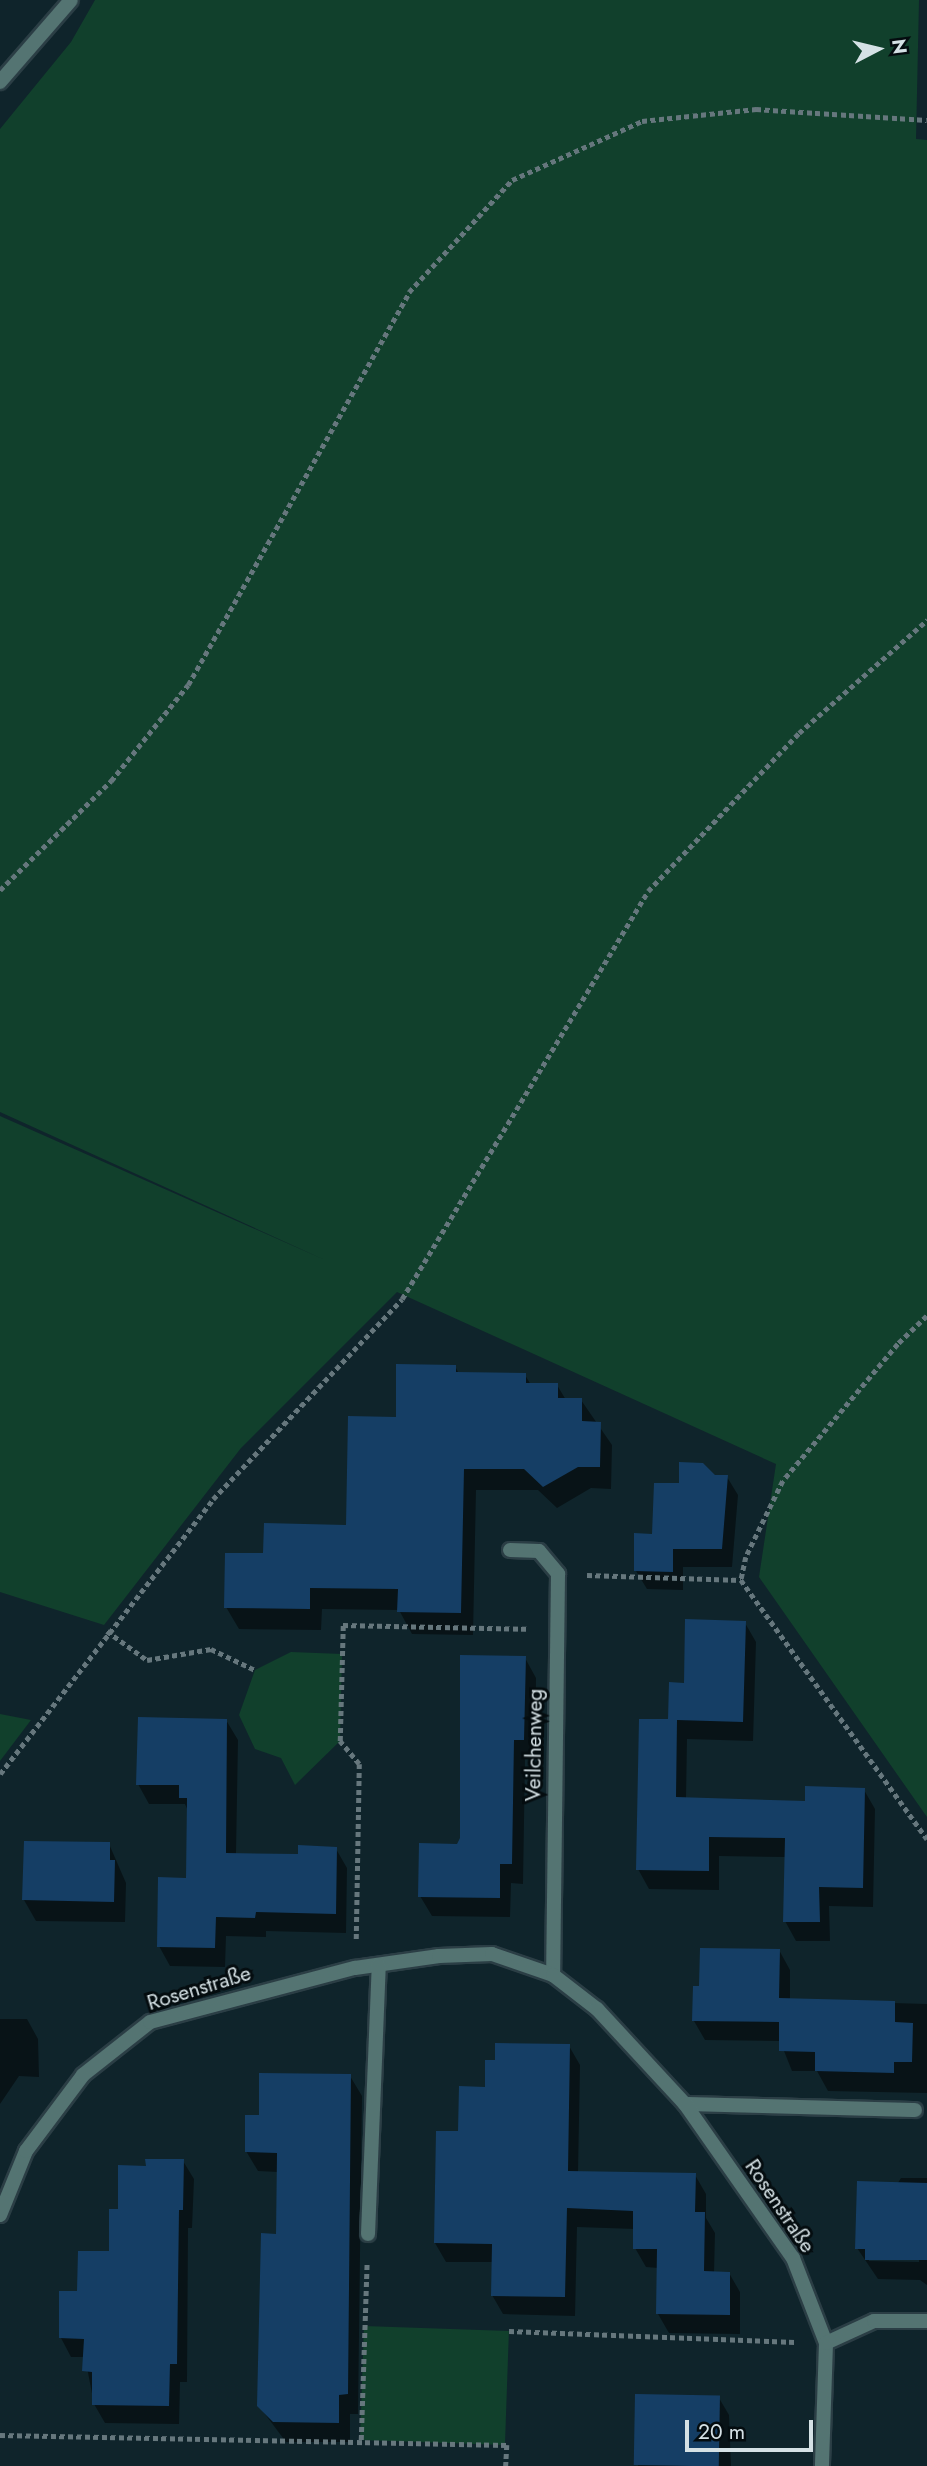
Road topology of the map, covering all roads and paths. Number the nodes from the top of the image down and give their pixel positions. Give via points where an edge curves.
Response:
1 (71, 0) edge
2 (0, 82) edge
3 (927, 120) edge
4 (927, 620) edge
5 (0, 890) edge
6 (927, 1317) edge
7 (510, 1550) dead end
8 (558, 1574) junction
9 (741, 1580) junction
10 (556, 1630) junction
11 (107, 1631) junction
12 (255, 1670) dead end
13 (0, 1773) edge
14 (927, 1839) edge
15 (379, 1965) junction
16 (355, 1968) junction
17 (553, 1975) junction
18 (685, 2104) junction
19 (915, 2110) dead end
20 (0, 2215) edge
21 (368, 2234) joint
22 (927, 2321) edge
23 (509, 2331) dead end
24 (826, 2343) junction
25 (0, 2435) edge
26 (361, 2440) junction
27 (506, 2466) edge
28 (822, 2466) edge

1 - 2 street
3 - 5 path via 756,109 642,121 512,180 409,292 188,685 111,781
4 - 11 path via 799,733 648,891 402,1299 214,1499
6 - 9 path via 898,1344 783,1481 746,1557
7 - 8 street via 539,1551
8 - 9 path
8 - 10 street, Veilchenweg
9 - 14 path
10 - 16 path via 343,1625 340,1741 359,1764
10 - 17 street, Veilchenweg
11 - 12 path via 147,1660 211,1649
11 - 13 path
15 - 16 street, Rosenstraße
15 - 17 street, Rosenstraße via 492,1954
15 - 21 street
16 - 20 street, Rosenstraße via 150,2022 83,2075 26,2151
17 - 18 street, Rosenstraße via 597,2009
18 - 19 street
18 - 24 street, Rosenstraße via 793,2258
21 - 26 path
22 - 24 street via 874,2321
23 - 24 path
24 - 28 street, Rosenstraße
25 - 26 path
26 - 27 path via 507,2445

